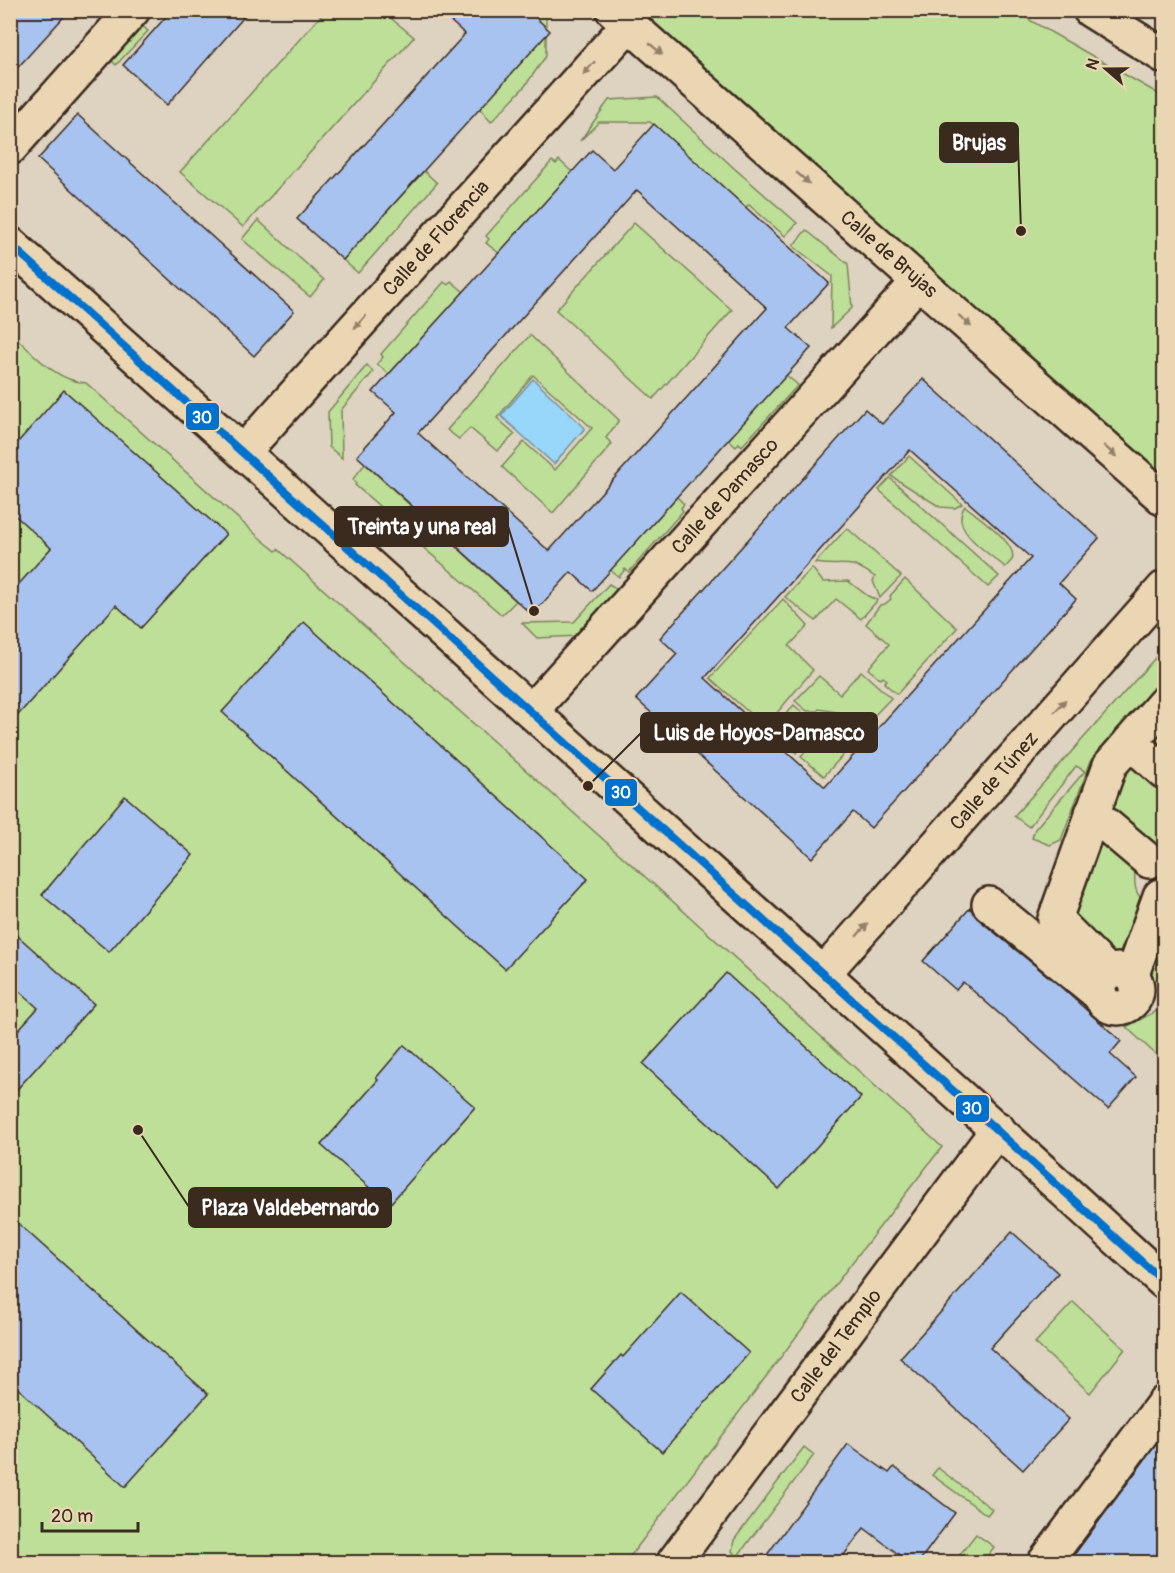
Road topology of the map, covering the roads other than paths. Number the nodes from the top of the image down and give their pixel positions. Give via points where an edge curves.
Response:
1 (133, 10) edge
2 (1090, 10) edge
3 (620, 18) edge
4 (1164, 56) edge
5 (10, 148) edge
6 (10, 244) edge
7 (919, 281) junction
8 (244, 452) junction
9 (1164, 499) edge
10 (1164, 588) edge
11 (1164, 704) edge
12 (531, 711) junction
13 (1130, 742) junction
14 (1164, 771) edge
15 (1092, 813) junction
16 (1157, 858) edge
17 (1162, 896) edge
18 (990, 904) dead end
19 (823, 974) junction
20 (1164, 983) edge
21 (1119, 985) junction
22 (998, 1129) junction
23 (1164, 1282) edge
24 (1164, 1403) edge
25 (674, 1563) edge
26 (1045, 1563) edge

1 - 5 main road
2 - 4 main road
3 -> 7 main road, Calle de Brujas
3 -> 8 main road, Calle de Florencia
6 - 8 main road
7 -> 9 main road, Calle de Brujas
7 - 12 main road, Calle de Damasco
8 - 12 main road
19 -> 10 main road, Calle de Túnez
11 - 13 main road
12 - 19 main road
13 - 14 main road
13 - 15 main road via 1110,765
15 - 16 main road
15 - 21 main road via 1055,919
16 - 17 main road via 1142,872 1143,884
17 - 21 main road
18 - 21 main road
19 - 22 main road
20 - 21 main road
22 - 23 main road
22 - 25 main road, Calle del Templo
24 - 26 main road

